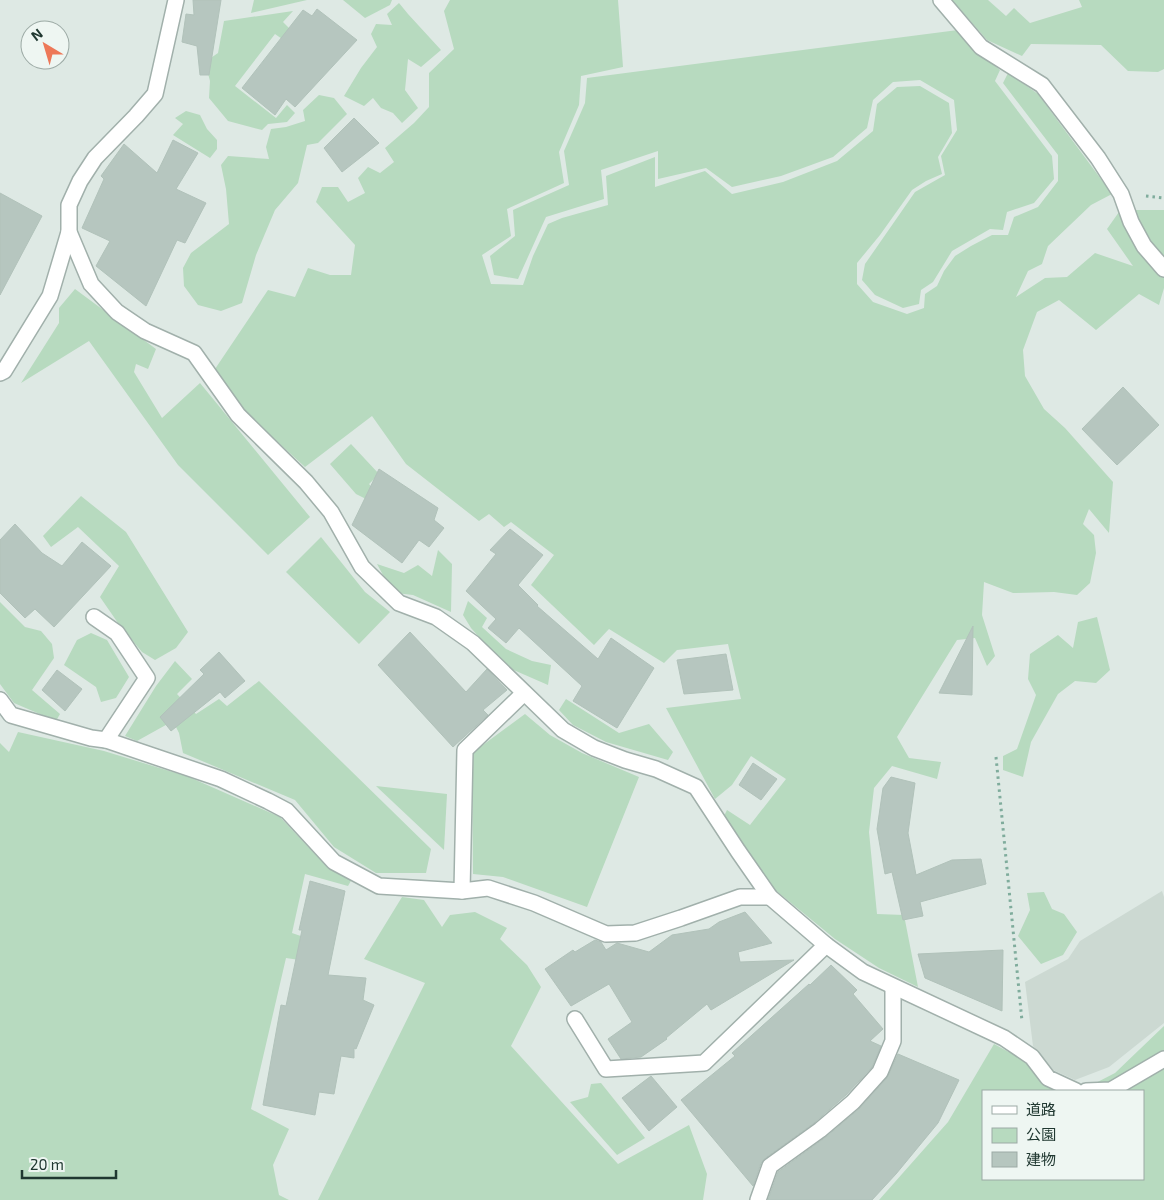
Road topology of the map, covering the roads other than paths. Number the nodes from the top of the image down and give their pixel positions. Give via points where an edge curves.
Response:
1 (176, 0) edge
2 (941, 0) edge
3 (69, 232) junction
4 (1164, 269) edge
5 (0, 373) edge
6 (94, 617) dead end
7 (524, 693) junction
8 (0, 700) edge
9 (106, 740) junction
10 (462, 891) junction
11 (770, 897) junction
12 (826, 945) junction
13 (893, 988) junction
14 (575, 1019) dead end
15 (1164, 1059) edge
16 (1074, 1090) edge
17 (1111, 1090) edge
18 (758, 1200) edge

1 - 3 street via 155,94 95,158 80,181 69,204
2 - 4 street via 981,47 1042,85 1098,158 1121,194 1144,246
3 - 5 street via 50,296
3 - 7 street via 91,284 117,312 145,330 194,353 238,414 306,482 331,512 362,567 399,604 436,617 473,643
6 - 9 street via 118,633 147,678
7 - 10 street via 465,750
7 - 11 street via 563,730 594,748 656,769 696,787
8 - 9 street via 11,715
9 - 10 street via 221,779 287,811 334,862 379,886
10 - 11 street via 488,888 534,903 606,934 635,933 740,896
11 - 12 street
12 - 13 street via 863,972
12 - 14 street via 704,1063 606,1069
13 - 16 street via 1004,1038 1032,1057 1048,1078
13 - 18 street via 894,1041 880,1072 853,1102 770,1166
15 - 17 street

